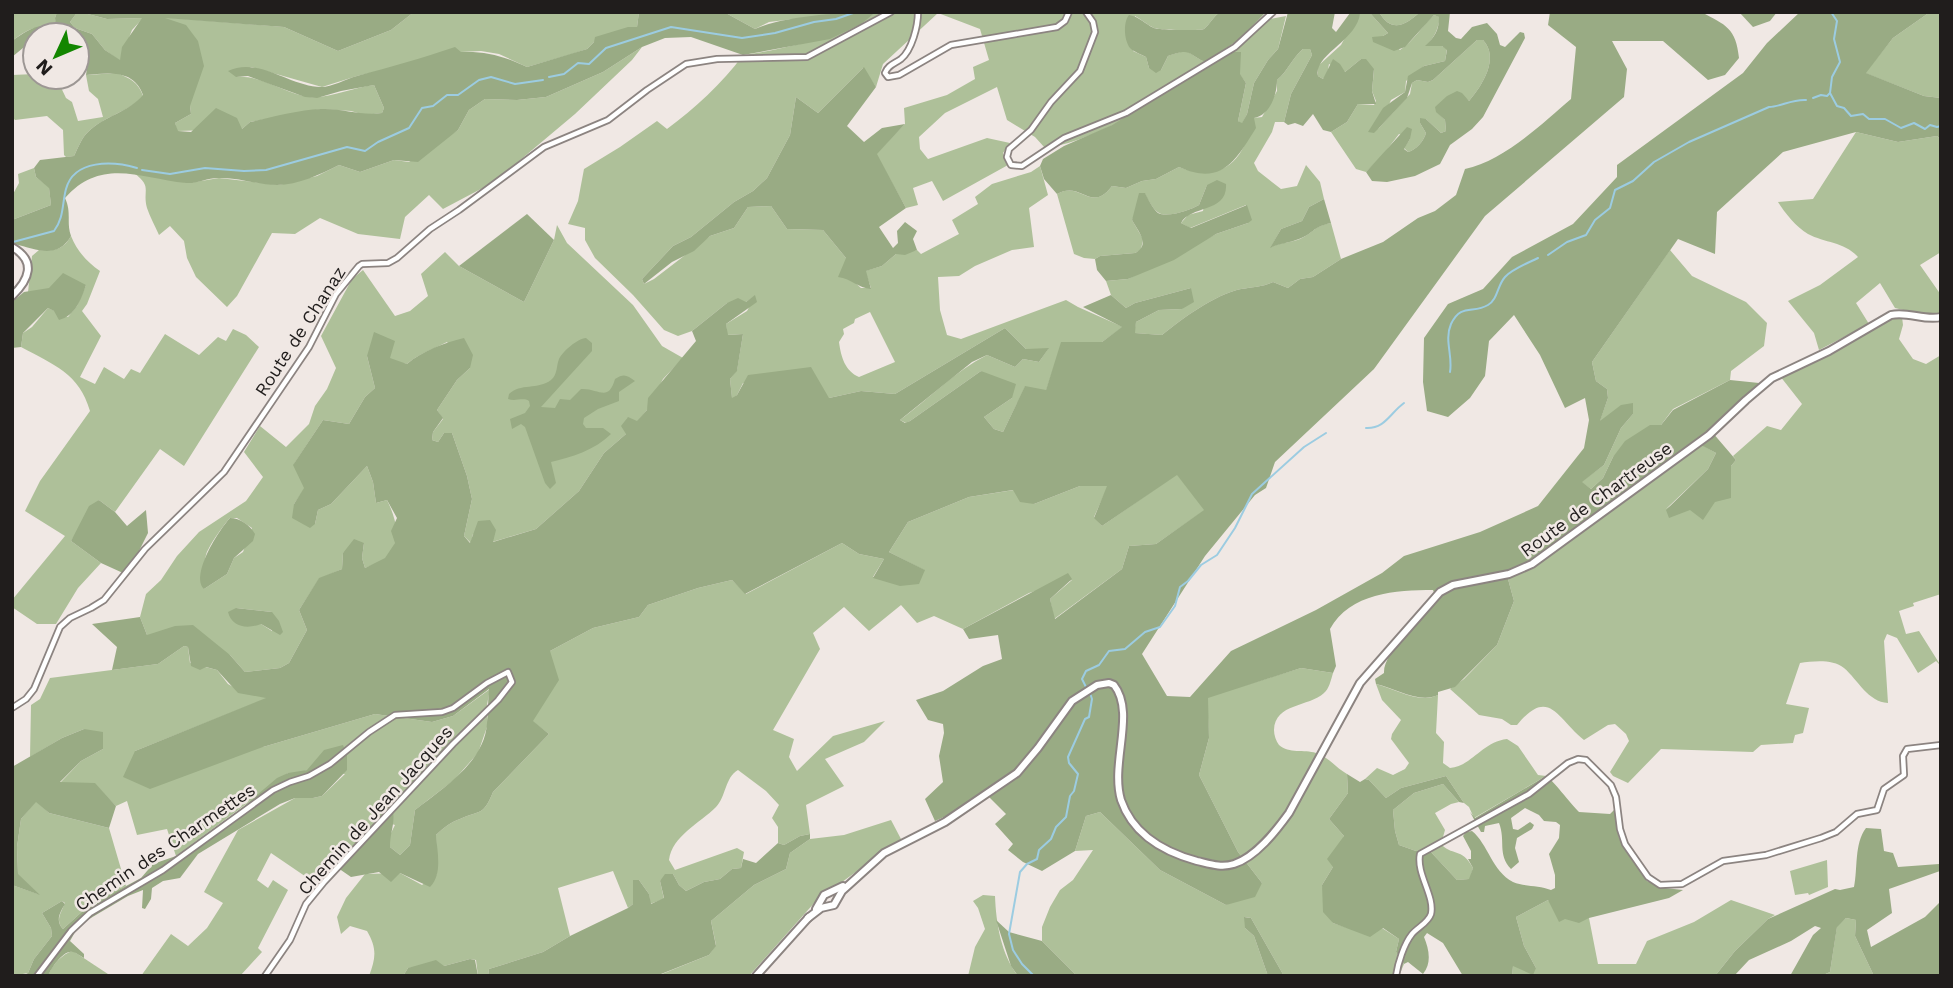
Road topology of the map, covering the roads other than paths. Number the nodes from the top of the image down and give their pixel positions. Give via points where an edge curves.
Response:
1 (891, 12) edge
2 (918, 12) edge
3 (1069, 12) edge
4 (1086, 12) edge
5 (1273, 12) edge
6 (12, 247) edge
7 (12, 296) edge
8 (1941, 317) edge
9 (508, 672) joint
10 (12, 708) edge
11 (1941, 745) edge
12 (860, 876) junction
13 (831, 892) junction
14 (822, 899) junction
15 (837, 899) junction
16 (828, 906) junction
17 (808, 918) junction
18 (1396, 974) edge
19 (37, 976) edge
20 (265, 976) edge
21 (755, 976) edge

1 - 10 street, Route de Chanaz via 807,57 686,64 608,120 544,147 397,258 359,266 336,294 309,347 224,472 145,549 104,600 60,626 34,689
2 - 3 street via 908,50 887,68 888,78 951,45 1057,27
4 - 5 street via 1095,32 1080,71 1009,149 1011,165 1022,166 1064,138 1126,113 1235,47
6 - 7 main road via 22,254 28,274
8 - 12 main road, Route de Chartreuse via 1891,315 1785,371 1709,435 1532,564 1440,592 1360,682 1280,826 1240,862 1224,866 1186,858 1160,847 1136,828 1124,808 1118,783 1124,718 1121,696 1112,683 1104,683 1068,705 1011,778 945,822 884,853
9 - 19 street, Chemin des Charmettes via 453,708 395,715 330,764 273,790 163,870 90,913
9 - 20 street, Chemin de Jean Jacques via 512,682 502,696 315,893
11 - 18 street via 1907,749 1904,775 1884,789 1877,810 1857,814 1833,834 1766,855 1723,861 1689,881 1669,886 1648,877 1625,844 1616,797 1608,781 1586,760 1572,761 1529,794 1422,852 1420,865 1430,917 1412,934
12 - 13 main road
12 - 15 main road
13 - 14 main road
13 - 15 main road
14 - 16 main road
14 - 17 main road
15 - 16 main road
16 - 17 main road
17 - 21 main road

